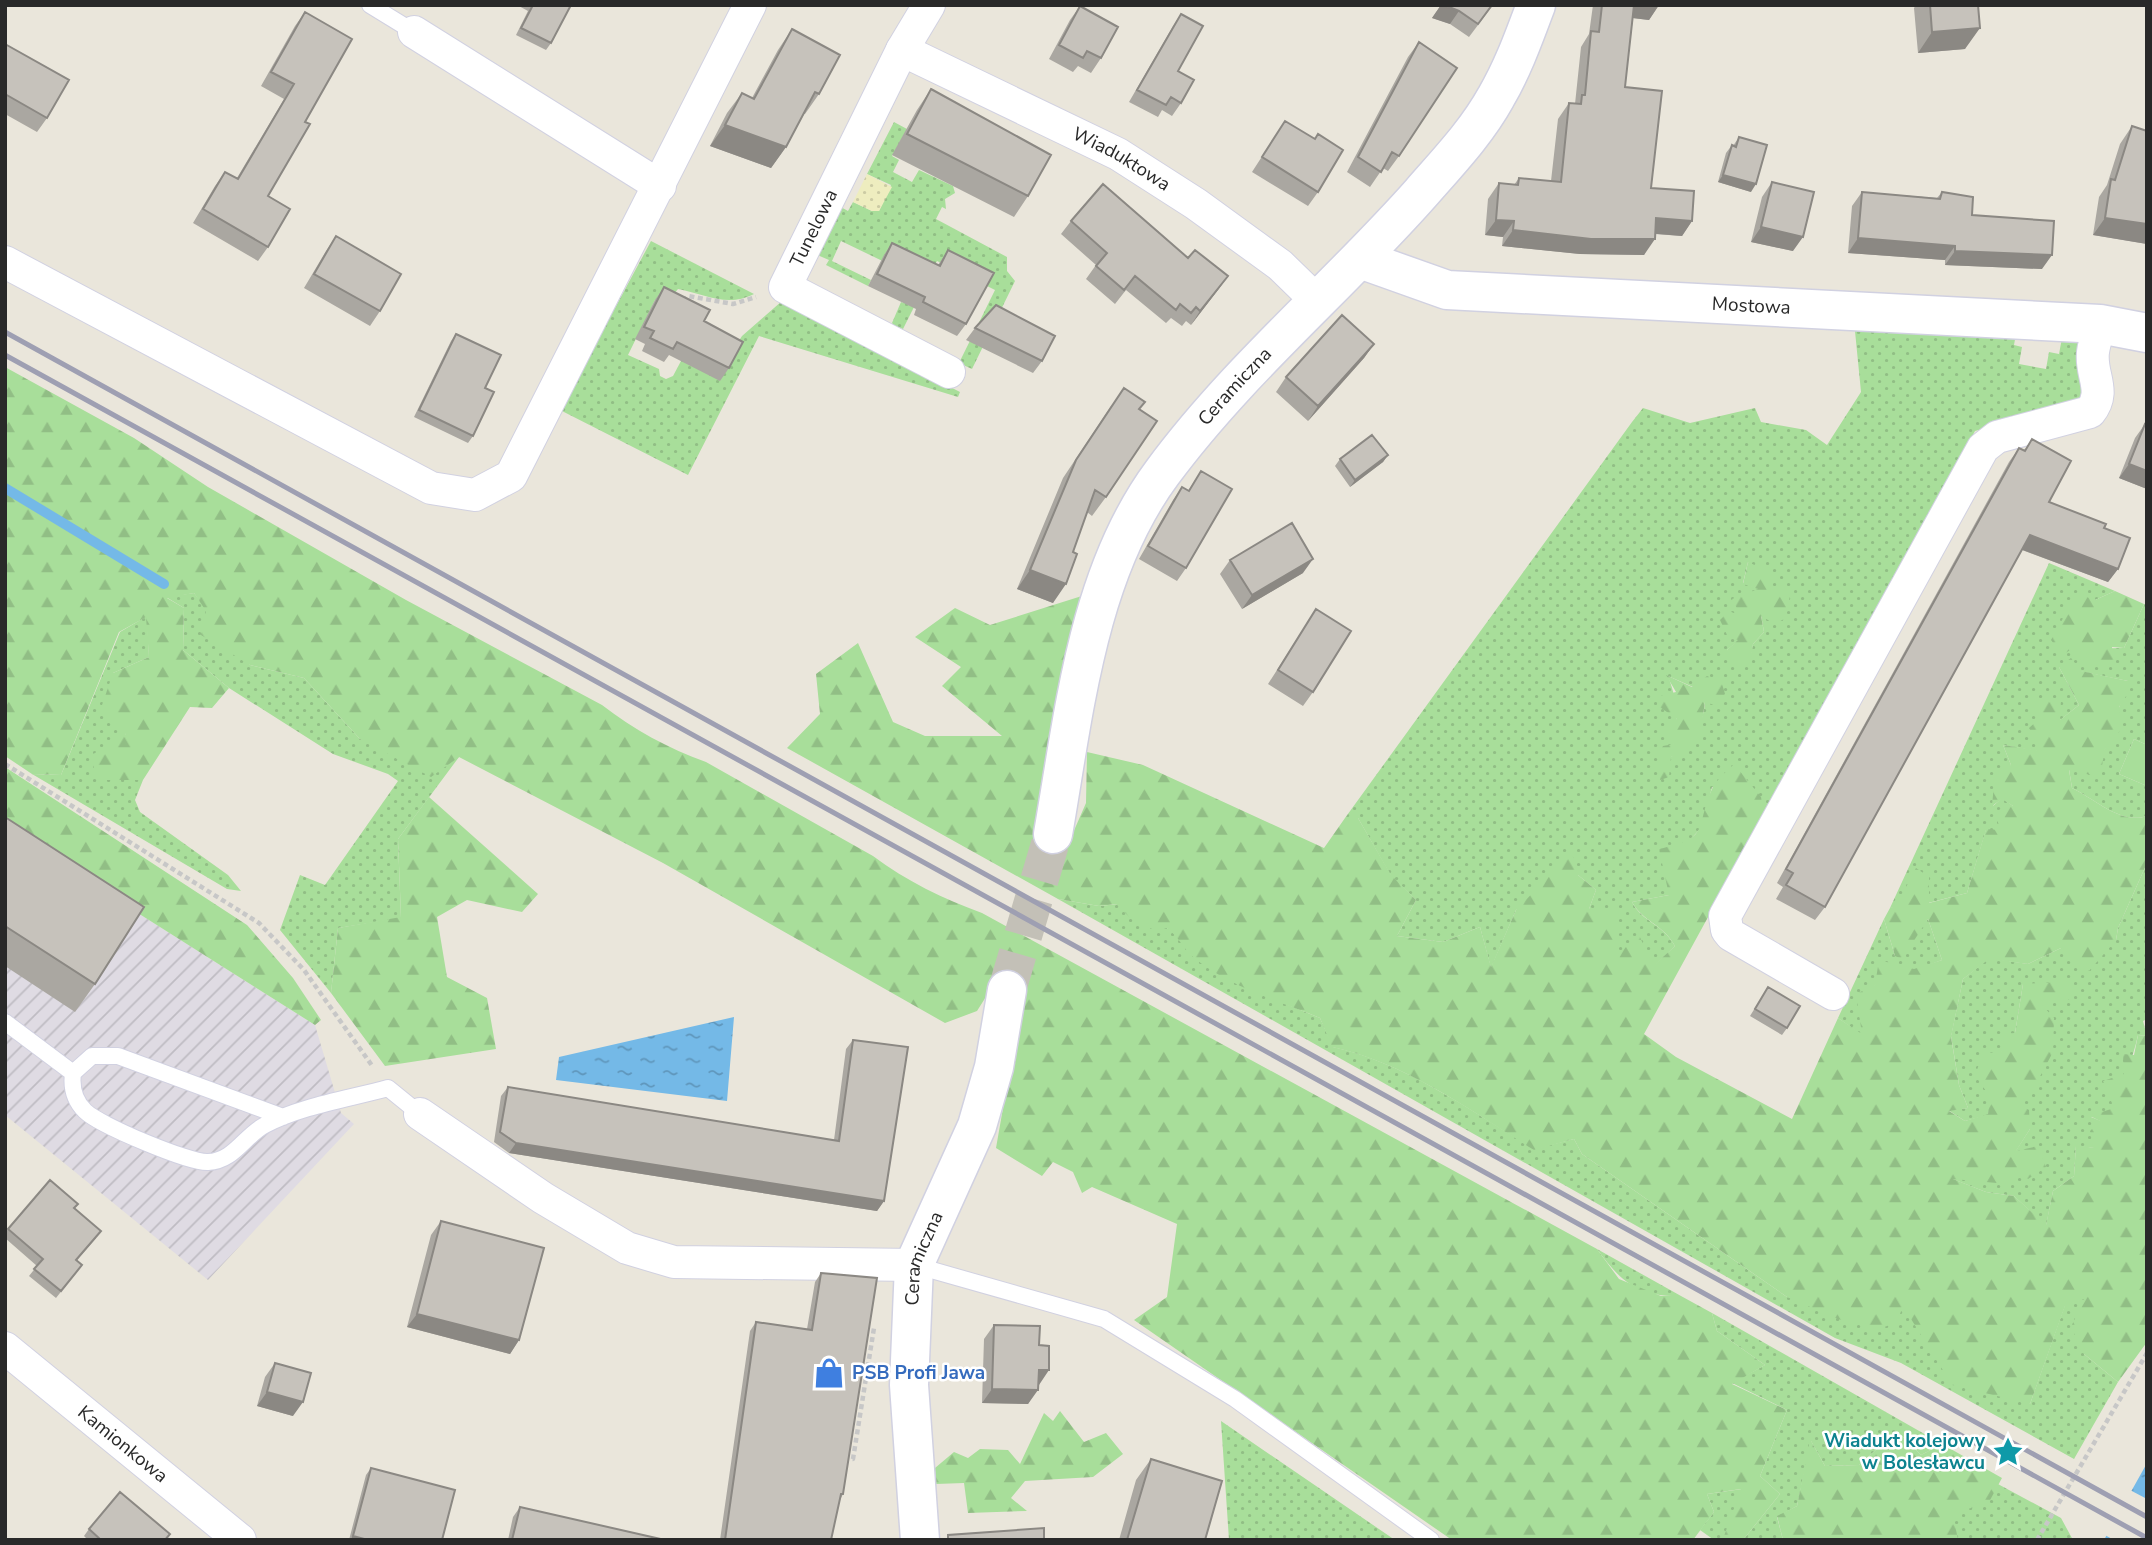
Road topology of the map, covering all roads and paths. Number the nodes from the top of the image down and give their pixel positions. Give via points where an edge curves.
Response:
1 (370, 5) edge
2 (750, 5) edge
3 (929, 5) edge
4 (1536, 5) edge
5 (414, 32) joint
6 (902, 50) junction
7 (660, 186) junction
8 (1360, 259) junction
9 (5, 262) edge
10 (757, 296) dead end
11 (690, 297) junction
12 (1317, 301) junction
13 (696, 303) edge
14 (679, 308) edge
15 (2100, 324) junction
16 (2147, 333) edge
17 (949, 372) dead end
18 (5, 764) edge
19 (1053, 834) tunnel mouth
20 (1007, 990) tunnel mouth
21 (1833, 994) dead end
22 (5, 1022) edge
23 (73, 1073) junction
24 (388, 1088) junction
25 (420, 1114) joint
26 (283, 1117) junction
27 (914, 1265) junction
28 (875, 1323) edge
29 (5, 1348) edge
30 (2147, 1353) edge
31 (983, 1373) dead end
32 (931, 1374) dead end
33 (844, 1459) edge
34 (240, 1540) edge
35 (920, 1540) edge
36 (1431, 1540) edge
37 (2037, 1540) edge

1 - 5 lane
2 - 7 street
3 - 6 street, Tunelowa
4 - 8 street, Ceramiczna via 1496,98 1468,139
5 - 7 street
6 - 12 street, Wiaduktowa via 1118,154 1280,265
6 - 17 street, Tunelowa via 785,287
7 - 9 street via 511,476 475,495 431,488
8 - 12 street, Ceramiczna
8 - 15 street, Mostowa via 1447,290
10 - 11 path via 733,304
11 - 13 path
11 - 14 path
12 - 19 street, Ceramiczna via 1161,473 1128,531 1102,596 1077,698
15 - 16 street, Mostowa
15 - 21 street via 2093,352 2098,403 2090,412 1997,437 1983,448 1725,916 1731,935
18 - 24 path via 259,923 304,970
20 - 27 street, Ceramiczna via 994,1067 977,1126
22 - 23 lane
23 - 26 lane via 92,1056 118,1056
23 - 26 lane via 71,1086 86,1112 99,1122 190,1159 222,1159 262,1126
24 - 25 lane
24 - 26 lane
25 - 27 street via 543,1198 627,1248 674,1262
27 - 35 street, Ceramiczna via 909,1385
27 - 36 lane via 1104,1319 1235,1399
28 - 33 path via 853,1460
29 - 34 street, Kamionkowa
30 - 37 path
31 - 32 path

